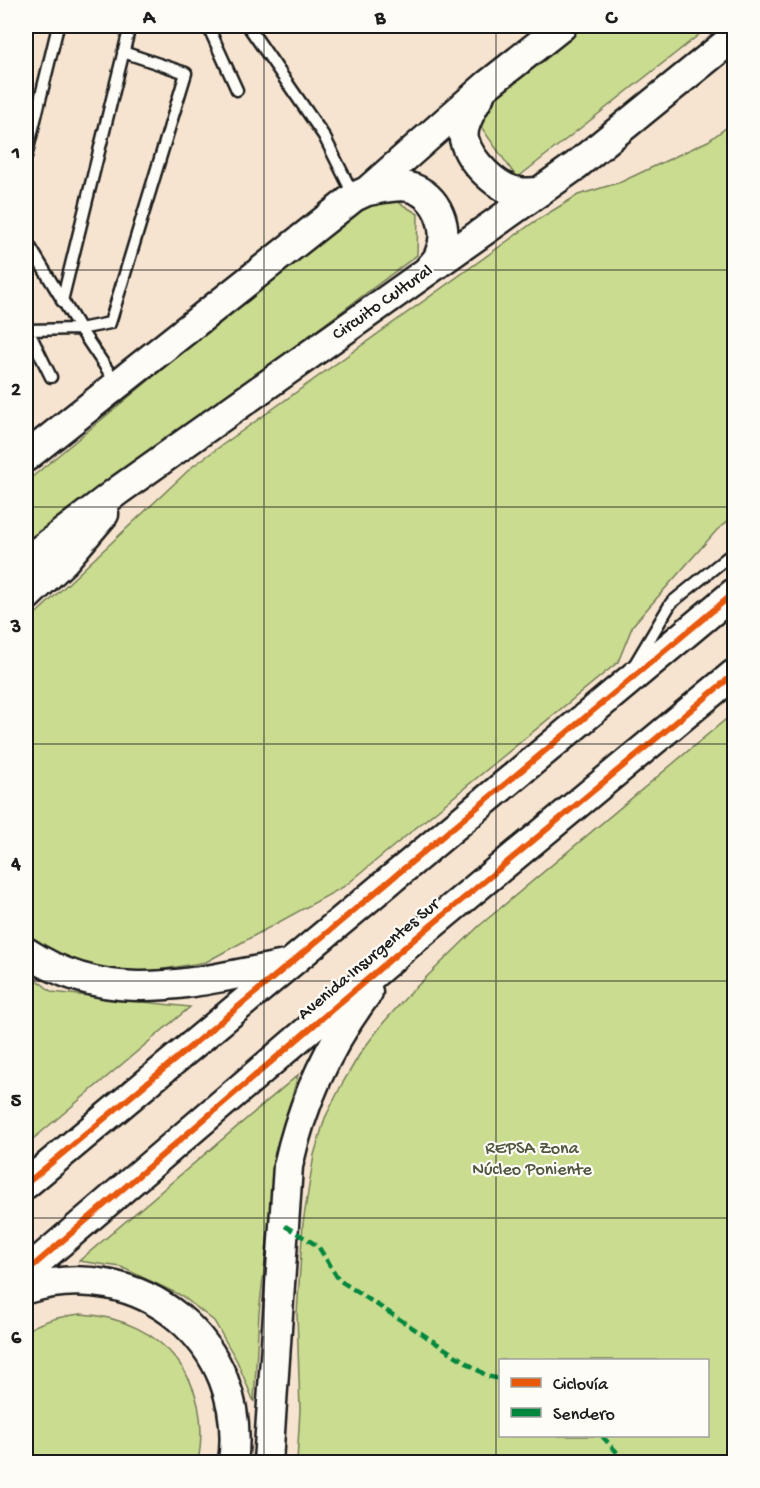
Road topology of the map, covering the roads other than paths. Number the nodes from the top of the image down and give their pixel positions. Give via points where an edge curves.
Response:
1 (58, 26) edge
2 (130, 26) edge
3 (208, 26) edge
4 (248, 26) edge
5 (562, 26) edge
6 (735, 37) edge
7 (123, 52) junction
8 (486, 86) junction
9 (237, 90) dead end
10 (26, 157) edge
11 (539, 192) junction
12 (361, 194) junction
13 (26, 240) edge
14 (425, 274) junction
15 (62, 301) junction
16 (26, 328) edge
17 (80, 329) junction
18 (51, 377) dead end
19 (117, 384) junction
20 (26, 457) edge
21 (119, 490) junction
22 (735, 552) edge
23 (26, 561) edge
24 (735, 593) edge
25 (26, 597) edge
26 (735, 674) edge
27 (622, 686) junction
28 (405, 947) junction
29 (26, 952) edge
30 (288, 964) junction
31 (26, 1184) edge
32 (26, 1272) edge
33 (26, 1289) edge
34 (233, 1462) edge
35 (268, 1462) edge

1 - 10 lane
2 - 7 lane
3 - 9 lane
4 - 12 lane
5 - 8 main road
6 - 11 main road, Circuito Cultural
7 - 15 lane
7 - 17 lane via 186,73 110,323
8 - 11 main road via 469,115 464,138 474,161 489,178 518,193
8 - 12 main road
11 - 14 main road, Circuito Cultural
12 - 14 main road via 395,186 410,187 427,195 441,214 443,237 439,256
12 - 19 main road
13 - 15 lane
14 - 21 main road, Circuito Cultural
15 - 17 lane
16 - 17 lane
16 - 18 lane
17 - 19 lane
19 - 20 main road
21 - 23 main road, Circuito Cultural
21 - 25 main road via 87,536
22 - 27 lane via 671,603
24 - 27 main road
26 - 28 main road, Avenida Insurgentes Sur
27 - 30 main road
28 - 32 main road, Avenida Insurgentes Sur
28 - 35 main road via 366,995 336,1042 310,1092 294,1141 288,1166
29 - 30 main road via 81,978 135,987 182,984
30 - 31 main road
33 - 34 main road via 56,1282 95,1282 131,1290 178,1315 202,1343 224,1382 234,1425

